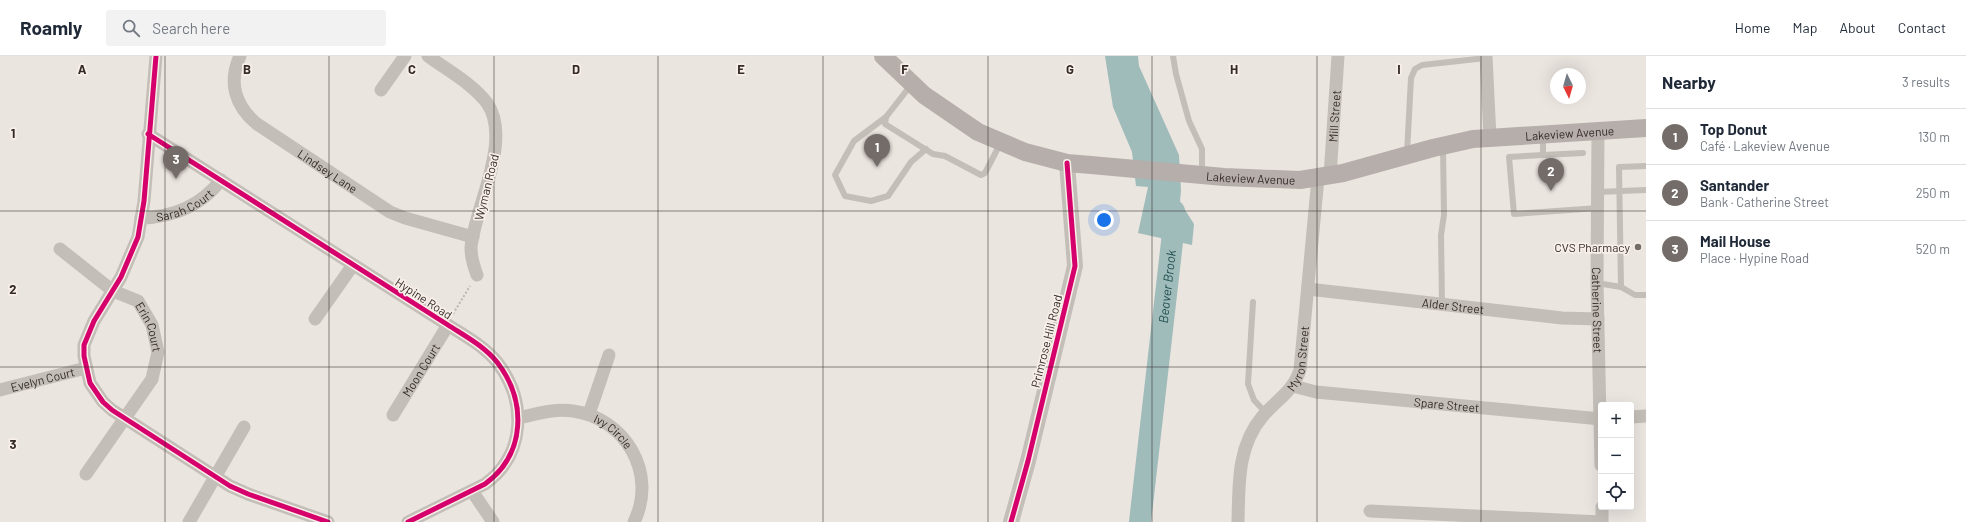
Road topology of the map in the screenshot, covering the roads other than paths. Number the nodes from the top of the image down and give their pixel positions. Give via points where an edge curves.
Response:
1 (156, 56) edge
2 (240, 56) edge
3 (405, 56) edge
4 (428, 56) edge
5 (883, 56) edge
6 (1173, 56) edge
7 (1338, 56) edge
8 (1486, 57) edge
9 (912, 84) junction
10 (381, 90) dead end
11 (886, 117) junction
12 (1646, 128) edge
13 (1598, 131) junction
14 (148, 134) junction
15 (1544, 135) junction
16 (1490, 138) junction
17 (1000, 144) junction
18 (1444, 145) junction
19 (926, 150) junction
20 (1583, 153) dead end
21 (1407, 155) junction
22 (1543, 155) junction
23 (1067, 162) junction
24 (1646, 166) edge
25 (1196, 174) junction
26 (1324, 177) junction
27 (221, 180) junction
28 (1646, 190) edge
29 (1619, 191) junction
30 (1598, 192) junction
31 (1598, 208) junction
32 (141, 218) junction
33 (473, 237) junction
34 (60, 249) dead end
35 (353, 264) junction
36 (477, 275) road end
37 (1597, 282) junction
38 (1622, 287) junction
39 (1308, 289) junction
40 (113, 291) junction
41 (1646, 295) edge
42 (1253, 302) dead end
43 (1442, 304) junction
44 (1598, 319) junction
45 (314, 320) dead end
46 (450, 321) junction
47 (609, 354) dead end
48 (86, 368) junction
49 (1293, 386) junction
50 (0, 390) edge
51 (1600, 402) edge
52 (1266, 413) junction
53 (589, 414) junction
54 (394, 415) dead end
55 (1646, 416) edge
56 (1634, 417) edge
57 (124, 418) junction
58 (518, 418) junction
59 (1598, 419) edge
60 (244, 427) dead end
61 (86, 474) dead end
62 (215, 477) junction
63 (472, 491) junction
64 (1602, 510) edge
65 (1370, 511) dead end
66 (293, 516) edge
67 (189, 522) edge
68 (328, 522) edge
69 (408, 522) edge
70 (493, 522) edge
71 (634, 522) edge
72 (1011, 522) edge
73 (1238, 522) edge
74 (1601, 522) edge

1 - 14 street
2 - 33 street, Lindsey Lane via 233,80 236,97 244,112 257,124 390,212
3 - 10 street
4 - 33 street, Wyman Road via 480,96 492,113 496,148
5 - 9 main road, Lakeview Avenue
6 - 25 lane via 1189,121 1202,149
7 - 26 street, Mill Street
8 - 16 street
8 - 21 lane via 1422,65 1415,69 1411,78
9 - 11 lane
9 - 17 main road, Lakeview Avenue via 954,117
11 - 19 lane via 885,124
11 - 19 lane via 854,141 835,175 845,196 871,201 888,196 911,162
12 - 13 main road, Lakeview Avenue
13 - 15 main road, Lakeview Avenue
13 - 30 street, Catherine Street
14 - 27 street, Hypine Road
14 - 32 street
15 - 16 main road, Lakeview Avenue
15 - 22 lane
16 - 18 main road, Lakeview Avenue
17 - 19 lane via 986,173 982,175 945,156
17 - 23 main road, Lakeview Avenue
18 - 21 main road, Lakeview Avenue
18 - 43 lane
20 - 22 lane
21 - 26 main road, Lakeview Avenue
22 - 31 lane via 1510,157 1514,214
23 - 25 main road, Lakeview Avenue
23 - 72 street, Primrose Hill Road via 1075,266
24 - 29 lane via 1619,167
25 - 26 main road, Lakeview Avenue via 1277,180
26 - 39 street, Myron Street
27 - 32 street, Sarah Court via 212,192 192,207 167,216
27 - 35 street, Hypine Road
28 - 29 lane
29 - 30 lane
29 - 38 lane
30 - 31 street, Catherine Street
31 - 37 street, Catherine Street
32 - 40 street via 133,251
33 - 36 street, Wyman Road via 472,254
34 - 40 street, Erin Court
35 - 45 street
35 - 46 street, Hypine Road
37 - 38 lane
37 - 44 street, Catherine Street
38 - 41 lane via 1635,295
39 - 43 street, Alder Street
39 - 49 street, Myron Street via 1301,364
40 - 48 street via 84,345
40 - 57 street, Erin Court via 138,301 152,325 158,352 152,379
42 - 52 lane via 1248,384 1254,400
43 - 44 street, Alder Street via 1562,318
44 - 51 street, Catherine Street
46 - 54 street, Moon Court
46 - 58 street, Hypine Road via 496,362 510,386
47 - 53 street
48 - 50 street, Evelyn Court
48 - 57 street via 96,393 112,410
49 - 52 street, Myron Street
49 - 59 street, Spare Street via 1316,392
52 - 73 street, Myron Street via 1250,435 1242,457
53 - 58 street, Ivy Circle via 561,410
53 - 71 street, Ivy Circle via 610,424 637,460 641,471 642,494
55 - 56 street
57 - 61 street, Erin Court
57 - 62 street
58 - 63 street, Hypine Road via 519,427 514,446 504,466 495,477
60 - 62 street
62 - 66 street
62 - 67 street
63 - 69 street, Hypine Road
63 - 70 street
64 - 74 street
65 - 74 street
66 - 68 street

